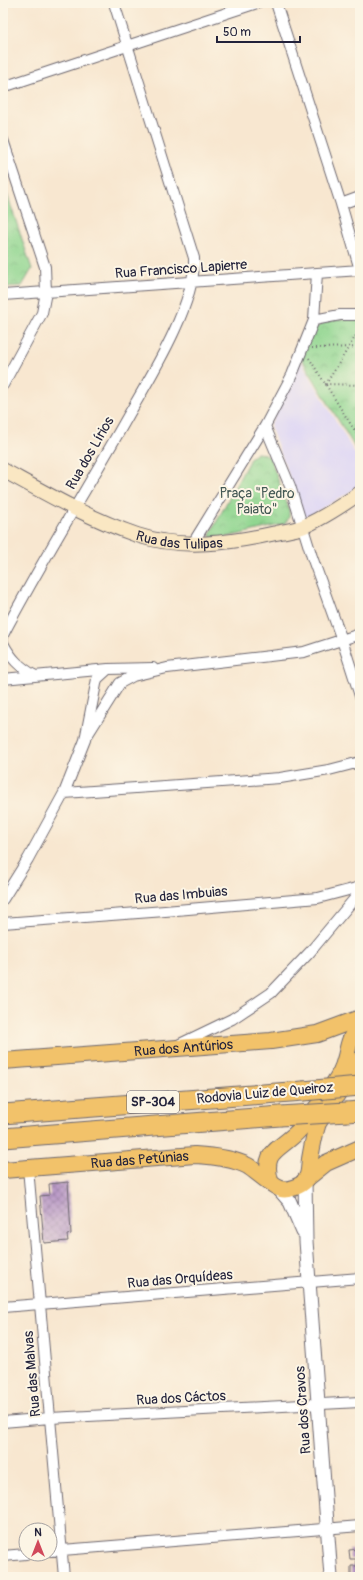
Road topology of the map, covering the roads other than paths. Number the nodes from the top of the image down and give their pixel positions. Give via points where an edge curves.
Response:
1 (114, 3) edge
2 (257, 3) edge
3 (276, 3) edge
4 (126, 45) junction
5 (3, 87) edge
6 (3, 140) edge
7 (360, 197) edge
8 (341, 204) junction
9 (360, 270) edge
10 (317, 273) junction
11 (192, 282) junction
12 (46, 292) junction
13 (3, 295) edge
14 (360, 315) edge
15 (314, 320) junction
16 (3, 385) edge
17 (264, 426) junction
18 (3, 470) edge
19 (360, 493) edge
20 (74, 508) junction
21 (303, 527) junction
22 (193, 543) junction
23 (3, 634) edge
24 (360, 634) edge
25 (342, 640) junction
26 (3, 643) edge
27 (167, 668) junction
28 (108, 669) junction
29 (35, 676) junction
30 (3, 679) edge
31 (120, 683) junction
32 (360, 696) edge
33 (85, 740) junction
34 (360, 762) edge
35 (64, 793) junction
36 (360, 887) edge
37 (360, 892) edge
38 (3, 900) edge
39 (3, 923) edge
40 (358, 1022) edge
41 (171, 1048) junction
42 (360, 1060) edge
43 (3, 1061) edge
44 (360, 1086) edge
45 (354, 1111) edge
46 (3, 1114) edge
47 (3, 1138) edge
48 (360, 1148) edge
49 (28, 1168) junction
50 (3, 1170) edge
51 (306, 1180) junction
52 (273, 1184) junction
53 (306, 1241) junction
54 (360, 1278) edge
55 (309, 1282) junction
56 (40, 1304) junction
57 (3, 1307) edge
58 (360, 1402) edge
59 (319, 1405) junction
60 (50, 1418) junction
61 (3, 1422) edge
62 (360, 1526) edge
63 (328, 1529) junction
64 (58, 1550) edge
65 (62, 1550) junction
66 (18, 1555) edge
67 (3, 1556) edge
68 (64, 1577) edge
69 (331, 1577) edge

1 - 4 street, Rua dos Lírios
2 - 4 street
3 - 8 street
4 - 5 street
4 - 11 street, Rua dos Lírios via 194,258
6 - 12 street via 44,267
7 - 8 street
8 - 9 street
9 - 10 street, Rua Francisco Lapierre
10 - 11 street, Rua Francisco Lapierre
10 - 15 street
11 - 12 street, Rua Francisco Lapierre
11 - 20 street, Rua dos Lírios via 176,328
12 - 13 street, Rua Francisco Lapierre
12 - 16 street via 42,313
14 - 15 street via 340,315
15 - 17 street via 292,375
17 - 21 street via 290,486
17 - 22 street
18 - 20 main road, Rua das Tulipas
19 - 21 main road, Rua das Tulipas
20 - 22 main road, Rua das Tulipas via 139,536
20 - 23 street, Rua dos Lírios
21 - 22 main road, Rua das Tulipas via 254,537 205,544
21 - 25 street
24 - 25 street
25 - 27 street via 304,652
25 - 32 street
26 - 29 street via 9,656
27 - 28 street
27 - 31 street via 133,676
28 - 29 street
28 - 31 street
28 - 33 street via 96,679
29 - 30 street
31 - 33 street
33 - 35 street
34 - 35 street via 280,778
35 - 38 street
36 - 39 street, Rua das Imbuias via 318,898
37 - 41 street via 310,952 271,993 232,1019
40 - 41 main road, Rua dos Antúrios via 317,1034 271,1041
40 - 52 main road via 337,1078 303,1126 273,1152 267,1169
41 - 43 main road, Rua dos Antúrios
42 - 51 main road via 318,1123
44 - 46 highway, Rodovia Luiz de Queiroz / SP-304, bridge
45 - 47 highway, Rodovia Luiz de Queiroz / SP-304, bridge
48 - 51 main road via 326,1163
49 - 50 main road, Rua das Petúnias
49 - 52 main road, Rua das Petúnias via 194,1155 214,1156 248,1166
49 - 56 street, Rua das Malvas
51 - 52 main road via 287,1190
51 - 53 street, Rua dos Cravos
52 - 53 street, Rua dos Cravos via 290,1202 300,1221
53 - 55 street, Rua dos Cravos
54 - 55 street, Rua das Orquídeas
55 - 56 street, Rua das Orquídeas
55 - 59 street, Rua dos Cravos
56 - 57 street, Rua das Orquídeas
56 - 60 street, Rua das Malvas
58 - 59 street, Rua dos Cáctos
59 - 60 street, Rua dos Cáctos
59 - 63 street, Rua dos Cravos
60 - 61 street, Rua dos Cáctos
60 - 65 street, Rua das Malvas
62 - 63 street
63 - 65 street
63 - 69 street, Rua dos Cravos
64 - 65 street
65 - 68 street, Rua das Malvas
66 - 67 street

